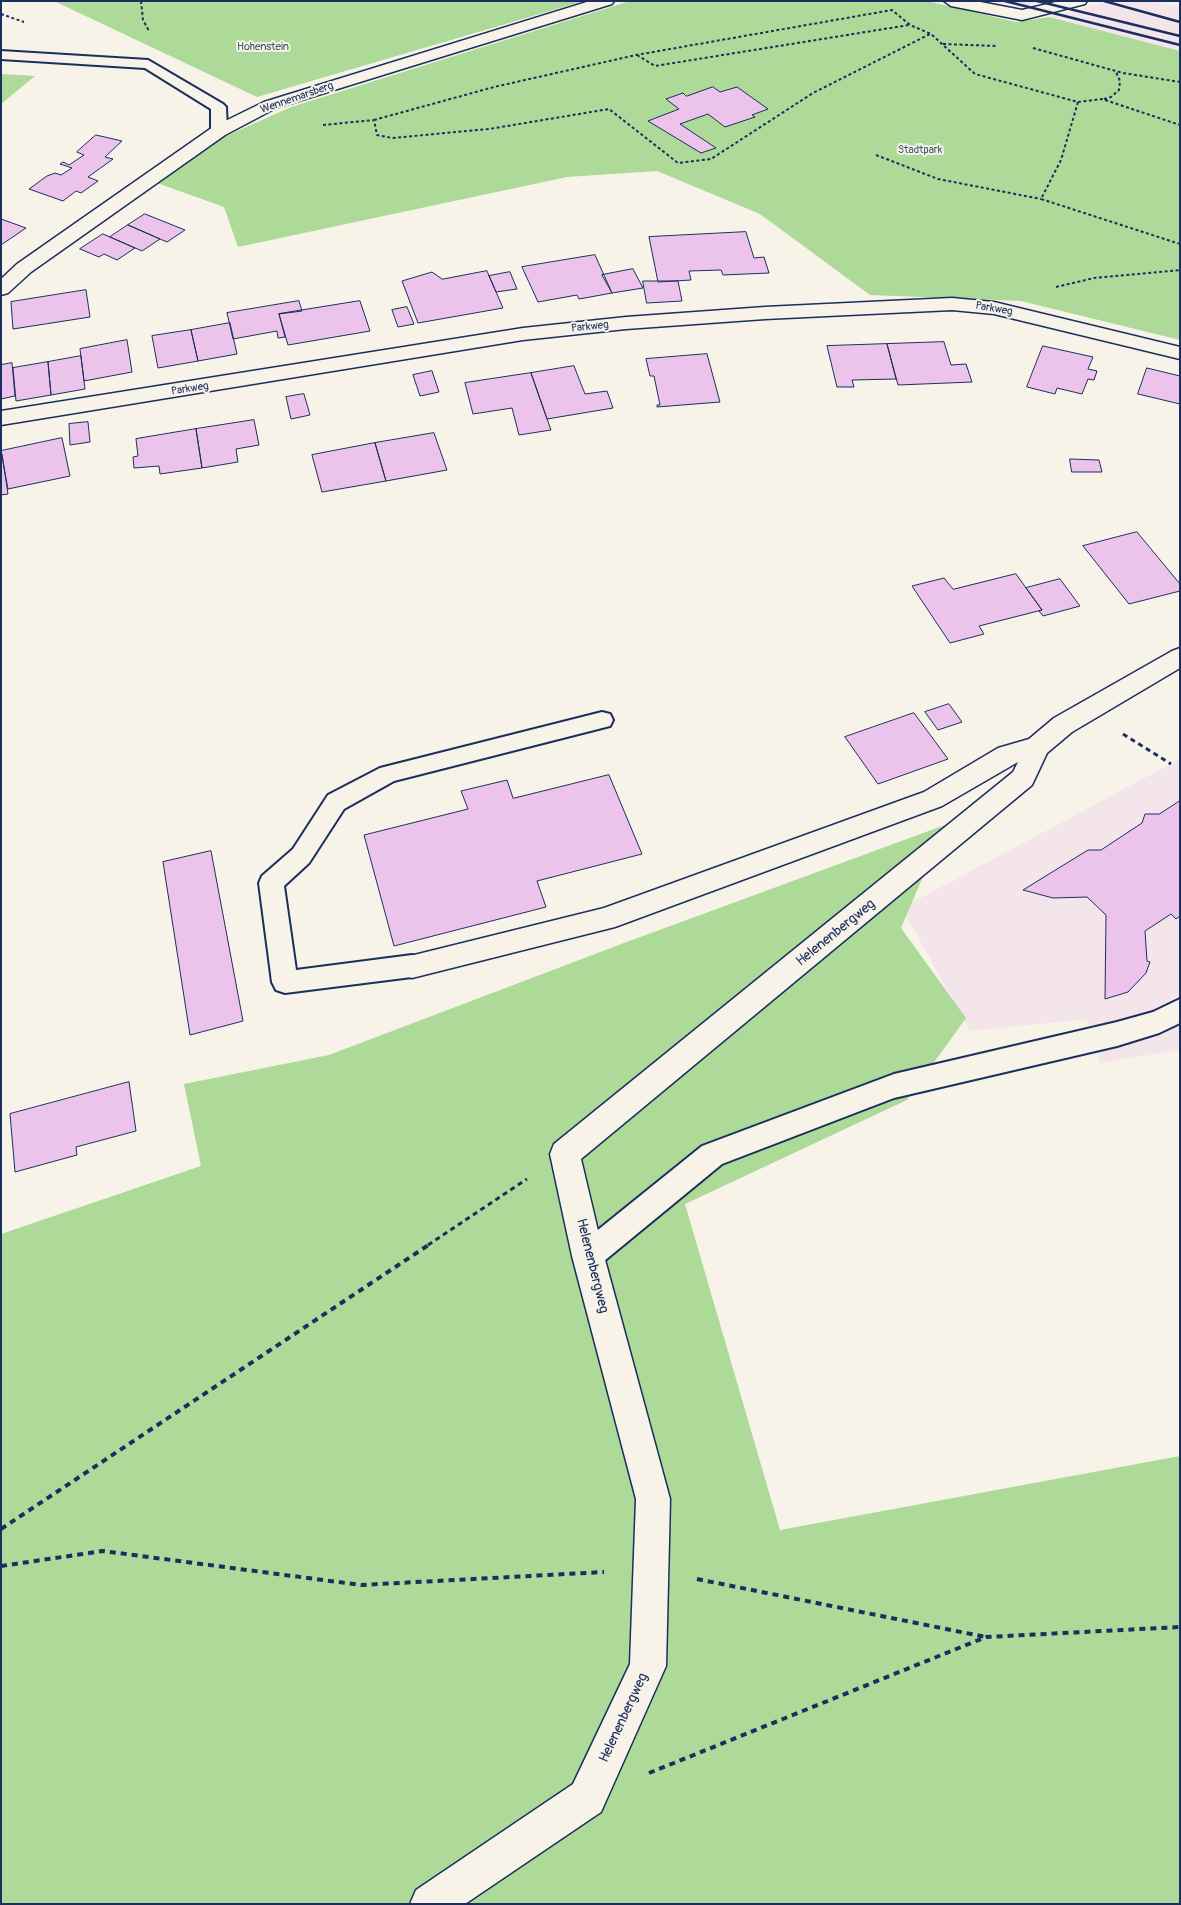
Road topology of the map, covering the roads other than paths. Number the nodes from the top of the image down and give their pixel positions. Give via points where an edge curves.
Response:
1 (607, 1) edge
2 (951, 1) edge
3 (1080, 1) edge
4 (1, 55) edge
5 (218, 131) junction
6 (1, 289) edge
7 (1180, 353) edge
8 (1, 418) edge
9 (1180, 657) edge
10 (602, 720) dead end
11 (1037, 747) junction
12 (412, 966) joint
13 (1180, 1010) edge
14 (588, 1256) junction
15 (430, 1904) edge

1 - 5 street, Wennemarsberg via 270,105
2 - 3 street via 1022,15
4 - 5 lane via 148,64 218,107
5 - 6 street, Wennemarsberg via 24,268
7 - 8 street, Parkweg via 994,308 952,304 765,313 523,334
9 - 11 street, Helenenbergweg via 1062,725
10 - 12 lane via 388,774 336,802 301,856 271,883 285,982
11 - 12 street, Helenenbergweg via 1006,755 933,798 605,919
11 - 14 street, Helenenbergweg via 1023,778 565,1154
13 - 14 lane via 1159,1022 1116,1034 894,1086 712,1155
14 - 15 street, Helenenbergweg via 653,1499 648,1666 587,1798

